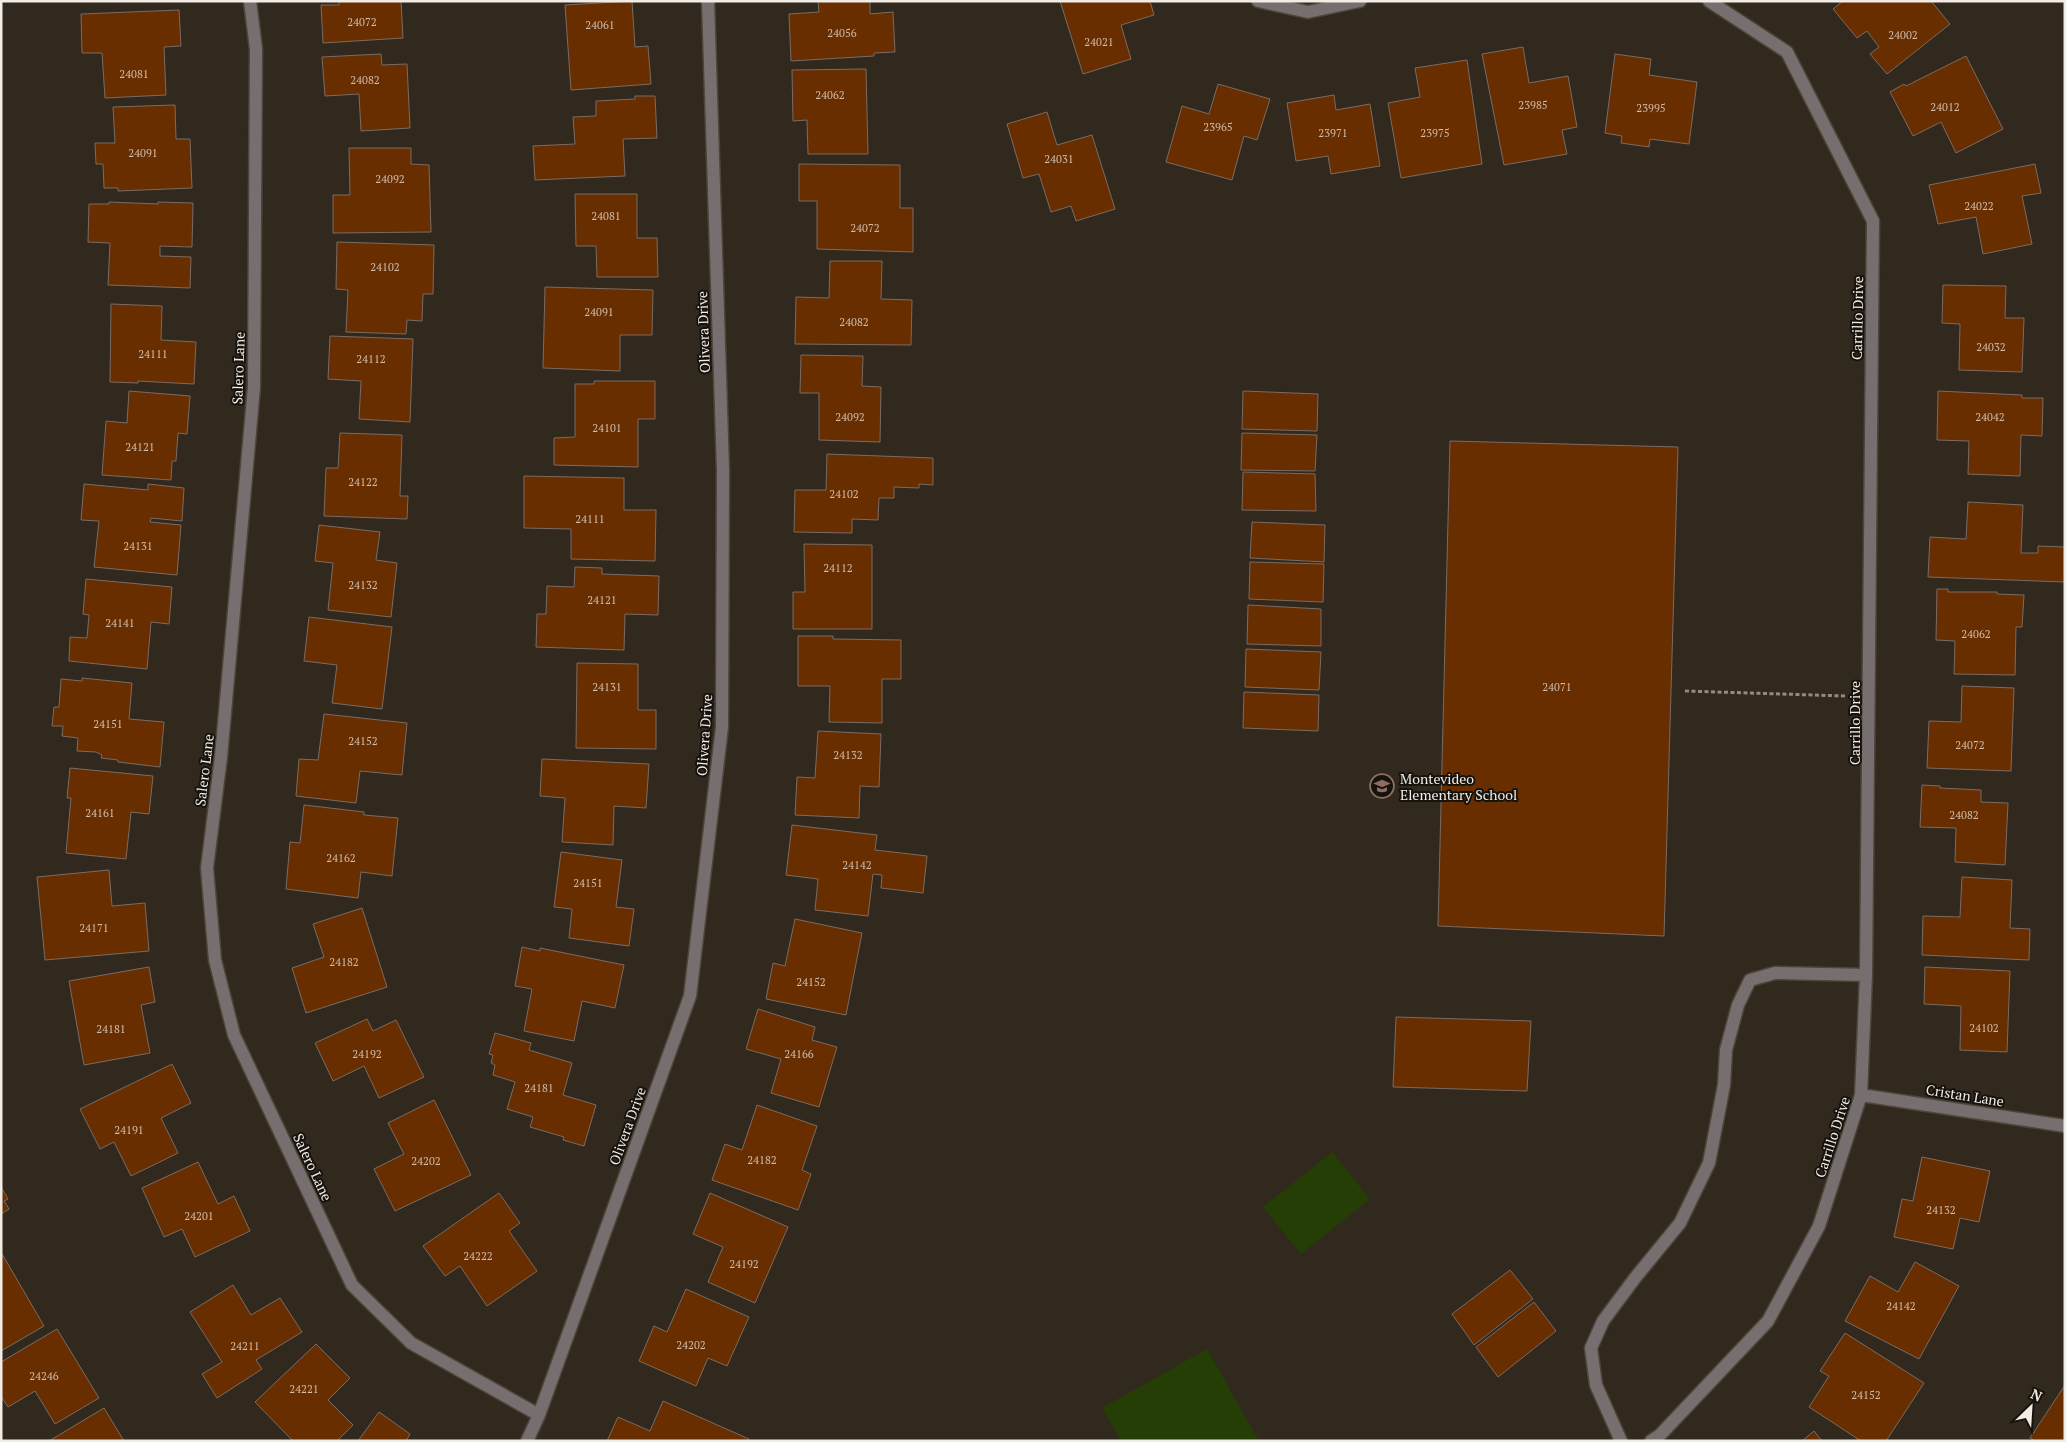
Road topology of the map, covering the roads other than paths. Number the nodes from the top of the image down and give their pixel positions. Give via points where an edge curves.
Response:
1 (250, 1) edge
2 (708, 1) edge
3 (1360, 1) edge
4 (1709, 1) edge
5 (1259, 2) edge
6 (1866, 975) junction
7 (1861, 1095) junction
8 (2065, 1126) edge
9 (539, 1415) junction
10 (527, 1441) edge
11 (1621, 1441) edge
12 (1651, 1441) edge

1 - 9 street, Salero Lane via 256,49 254,387 221,757 206,868 215,960 234,1035 352,1285 411,1343
2 - 9 street, Olivera Drive via 723,470 722,727 690,996
3 - 5 street via 1308,12
4 - 6 street, Carrillo Drive via 1787,52 1873,221
6 - 7 street, Carrillo Drive
6 - 11 street via 1775,973 1750,980 1738,1005 1726,1050 1724,1084 1709,1163 1680,1223 1603,1321 1591,1348 1596,1385
7 - 8 street, Cristan Lane
7 - 12 street, Carrillo Drive via 1819,1226 1768,1321
9 - 10 street, Olivera Drive

